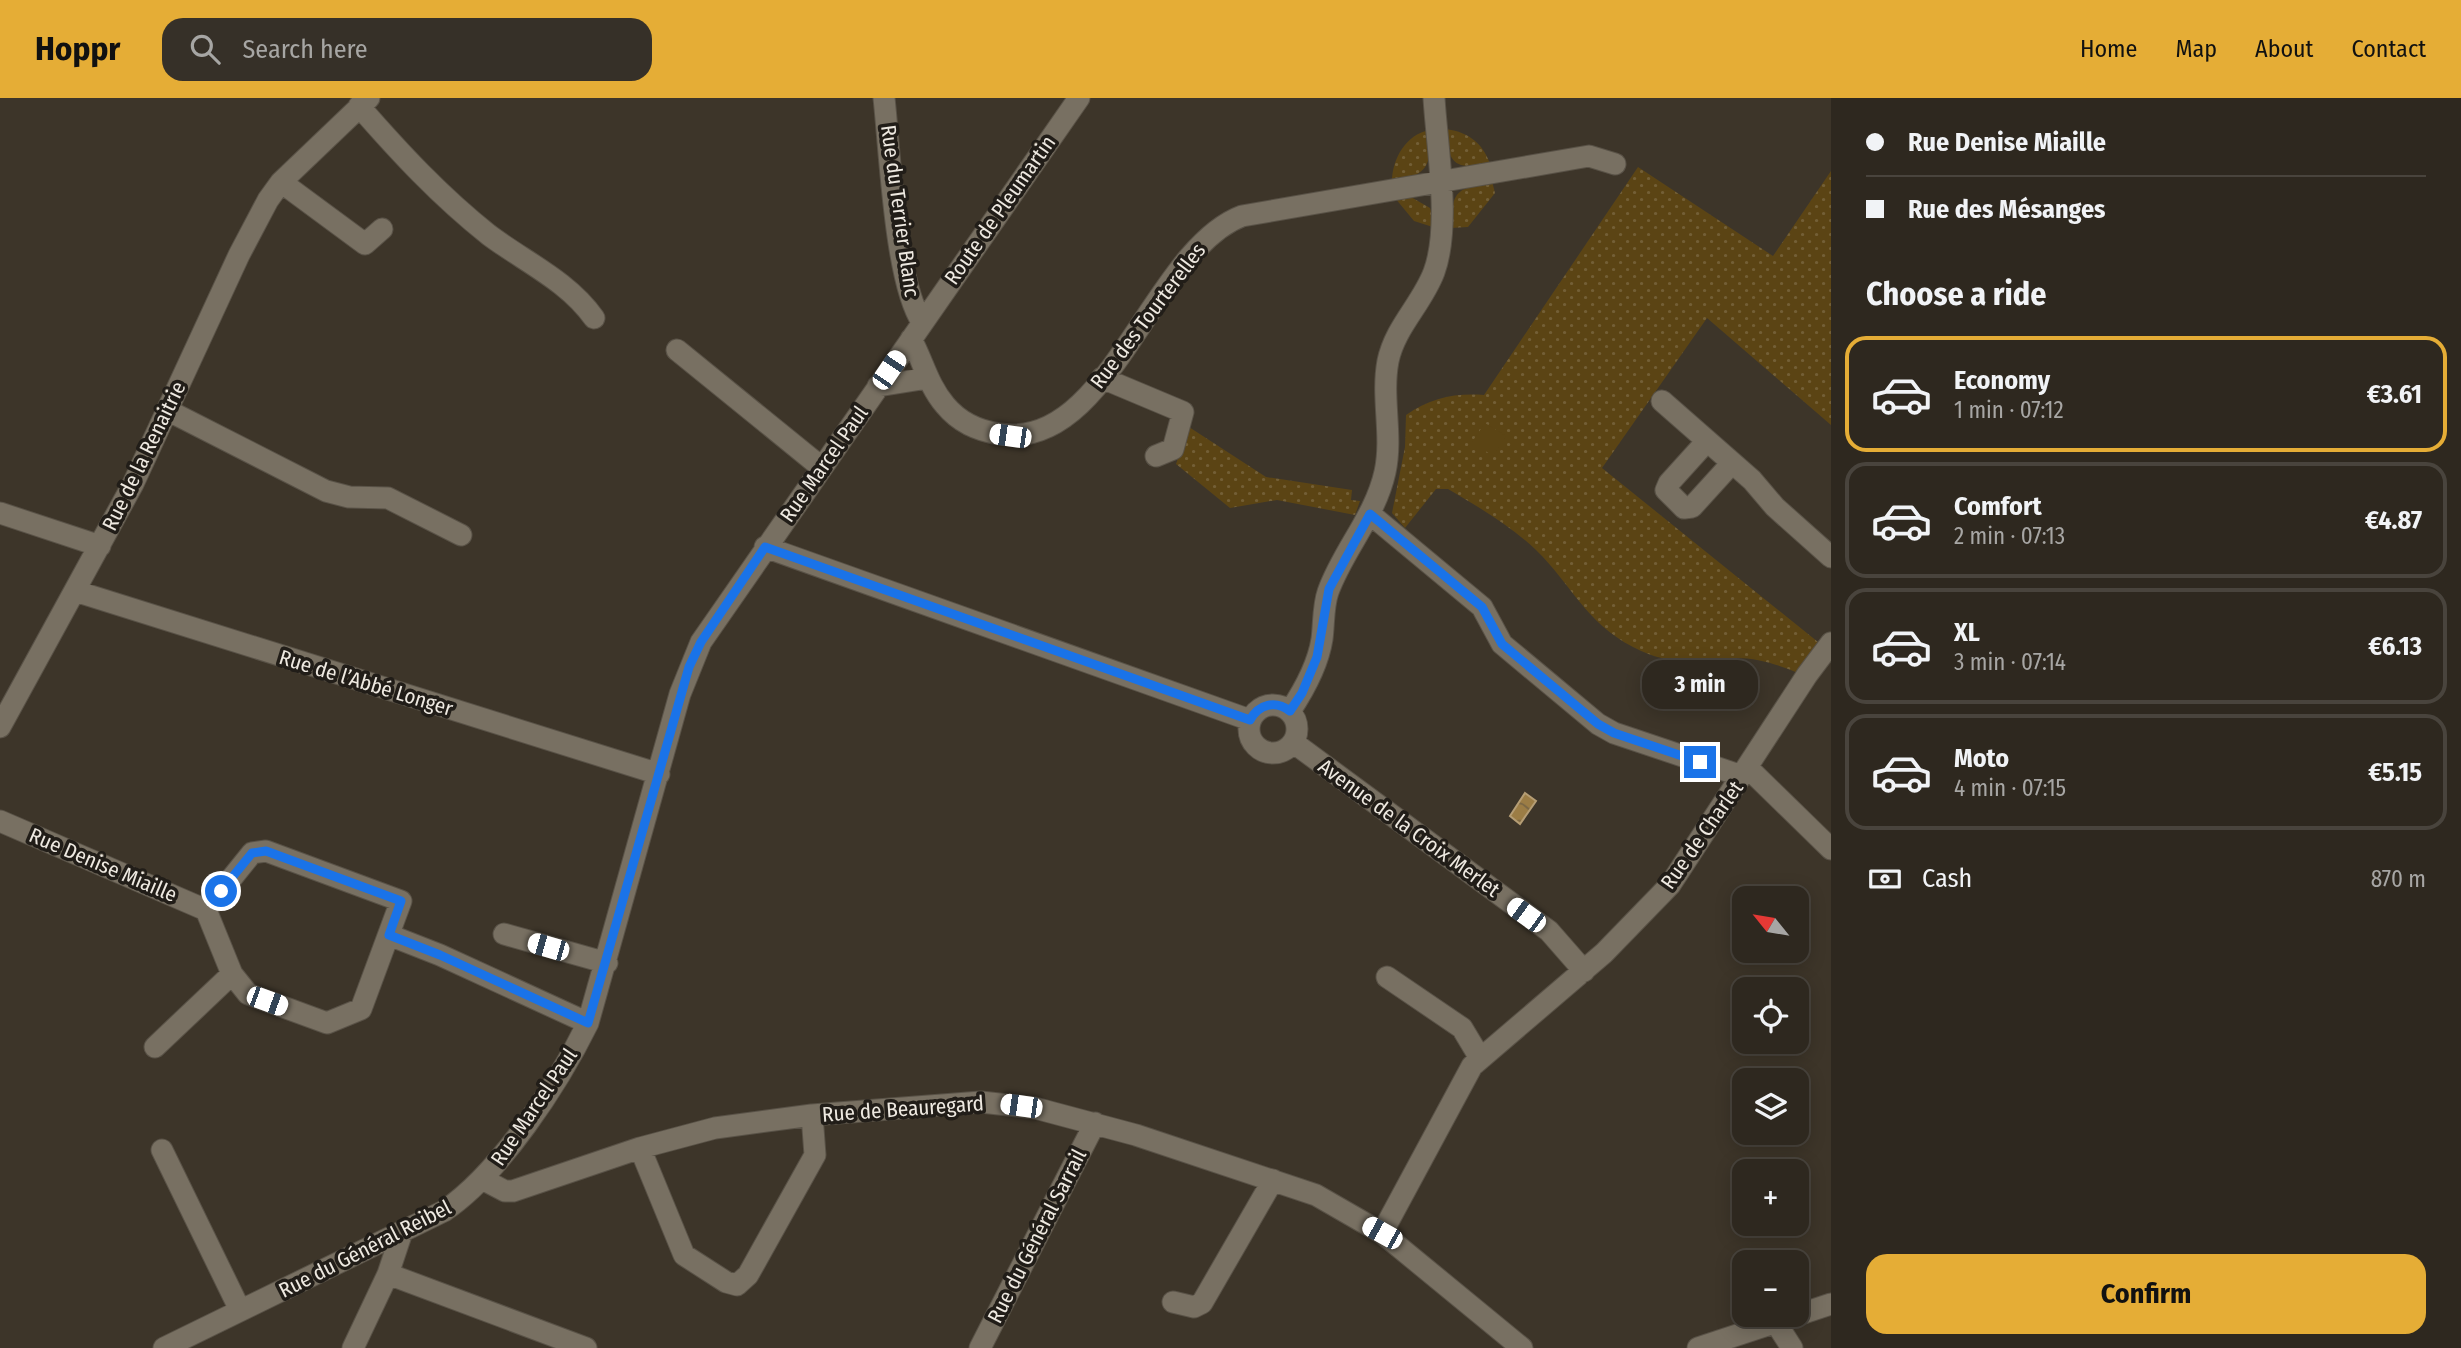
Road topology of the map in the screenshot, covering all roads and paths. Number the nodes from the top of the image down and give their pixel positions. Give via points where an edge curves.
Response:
1 (884, 98) edge
2 (1079, 98) edge
3 (1434, 98) edge
4 (364, 102) edge
5 (1615, 164) dead end
6 (1439, 181) junction
7 (281, 182) junction
8 (382, 229) dead end
9 (594, 318) dead end
10 (917, 330) junction
11 (677, 350) dead end
12 (928, 378) junction
13 (1102, 378) junction
14 (878, 386) junction
15 (1662, 401) dead end
16 (167, 410) junction
17 (1707, 441) junction
18 (1156, 456) dead end
19 (1732, 463) junction
20 (821, 467) junction
21 (0, 513) edge
22 (1370, 514) junction
23 (461, 536) dead end
24 (100, 546) junction
25 (765, 547) junction
26 (1831, 557) edge
27 (75, 591) junction
28 (1831, 643) edge
29 (1290, 711) junction
30 (1250, 720) junction
31 (0, 727) edge
32 (1294, 743) junction
33 (1745, 772) junction
34 (659, 774) junction
35 (0, 821) edge
36 (1831, 849) edge
37 (206, 910) junction
38 (504, 934) dead end
39 (389, 935) junction
40 (607, 963) junction
41 (1584, 971) junction
42 (232, 974) junction
43 (1387, 977) dead end
44 (588, 1023) junction
45 (155, 1047) dead end
46 (1480, 1058) junction
47 (812, 1115) junction
48 (1095, 1123) junction
49 (640, 1148) junction
50 (162, 1150) dead end
51 (484, 1180) junction
52 (1273, 1180) junction
53 (402, 1232) junction
54 (1382, 1233) junction
55 (388, 1274) junction
56 (1173, 1303) dead end
57 (1831, 1304) edge
58 (240, 1310) junction
59 (1809, 1312) edge
60 (1764, 1327) edge
61 (1779, 1327) edge
62 (164, 1348) edge
63 (353, 1348) edge
64 (586, 1348) edge
65 (980, 1348) edge
66 (1522, 1348) edge
67 (1698, 1348) edge
68 (1792, 1348) edge

1 - 10 street, Rue du Terrier Blanc via 905,277
2 - 10 street, Route de Pleumartin
3 - 6 street
4 - 7 street, Rue de la Renaitrie
4 - 9 street via 426,182 490,236 579,298
5 - 6 street, Rue des Tourterelles via 1589,156
6 - 13 street, Rue des Tourterelles via 1228,222 1200,246
6 - 22 street via 1439,252 1434,273 1400,329 1389,358 1387,458
7 - 8 street via 365,244
7 - 16 street, Rue de la Renaitrie via 239,255
10 - 12 street, Rue des Tourterelles
10 - 14 street, Rue Marcel Paul
11 - 20 street
12 - 13 street, Rue des Tourterelles via 944,404 965,422 990,433 1023,436 1069,416
12 - 14 street
13 - 18 street via 1183,412 1172,449
14 - 20 street, Rue Marcel Paul
15 - 17 street
16 - 23 street via 326,491 388,498
16 - 24 street, Rue de la Renaitrie
17 - 19 street
17 - 19 street via 1667,486 1667,493 1684,508 1692,507
19 - 26 street
20 - 25 street, Rue Marcel Paul
21 - 24 street
22 - 29 street via 1329,589 1317,657
22 - 33 street via 1482,607 1502,644 1598,724 1614,733
24 - 27 street, Rue de la Renaitrie
25 - 30 street
25 - 34 street, Rue Marcel Paul via 701,642 680,694
27 - 31 street, Rue de la Renaitrie
27 - 34 street, Rue de l’Abbé Longer
28 - 33 street, Rue de Charlet
29 - 30 street via 1268,705
29 - 32 street via 1298,727
30 - 32 street via 1252,741 1264,752 1280,753
32 - 41 street, Avenue de la Croix Merlet via 1549,931
33 - 36 street
33 - 41 street, Rue de Charlet via 1678,875
34 - 40 street, Rue Marcel Paul
35 - 37 street, Rue Denise Miaille
37 - 39 street via 252,853 266,851 401,901
37 - 42 street
38 - 40 street
39 - 42 street via 361,1009 327,1023 248,994
39 - 44 street
40 - 44 street, Rue Marcel Paul
41 - 46 street, Rue de Charlet
42 - 45 street
43 - 46 street via 1462,1028
44 - 51 street, Rue Marcel Paul via 569,1060
46 - 54 street, Rue de Charlet via 1460,1083
47 - 48 street, Rue de Beauregard via 981,1102 1035,1108
47 - 49 street, Rue de Beauregard via 715,1128
47 - 49 street via 816,1155 748,1275 737,1285 684,1255
48 - 52 street, Rue de Beauregard
48 - 65 street, Rue du Général Sarrail
49 - 51 street, Rue de Beauregard via 513,1191
50 - 58 street
51 - 53 street, Rue du Général Reibel via 444,1211
52 - 54 street, Rue de Beauregard via 1316,1195
52 - 56 street via 1202,1303 1194,1307
53 - 55 street
53 - 58 street, Rue du Général Reibel
54 - 66 street, Rue de Beauregard
55 - 63 street
55 - 64 street
57 - 59 street
58 - 62 street, Rue du Général Reibel
60 - 67 street
61 - 68 street

